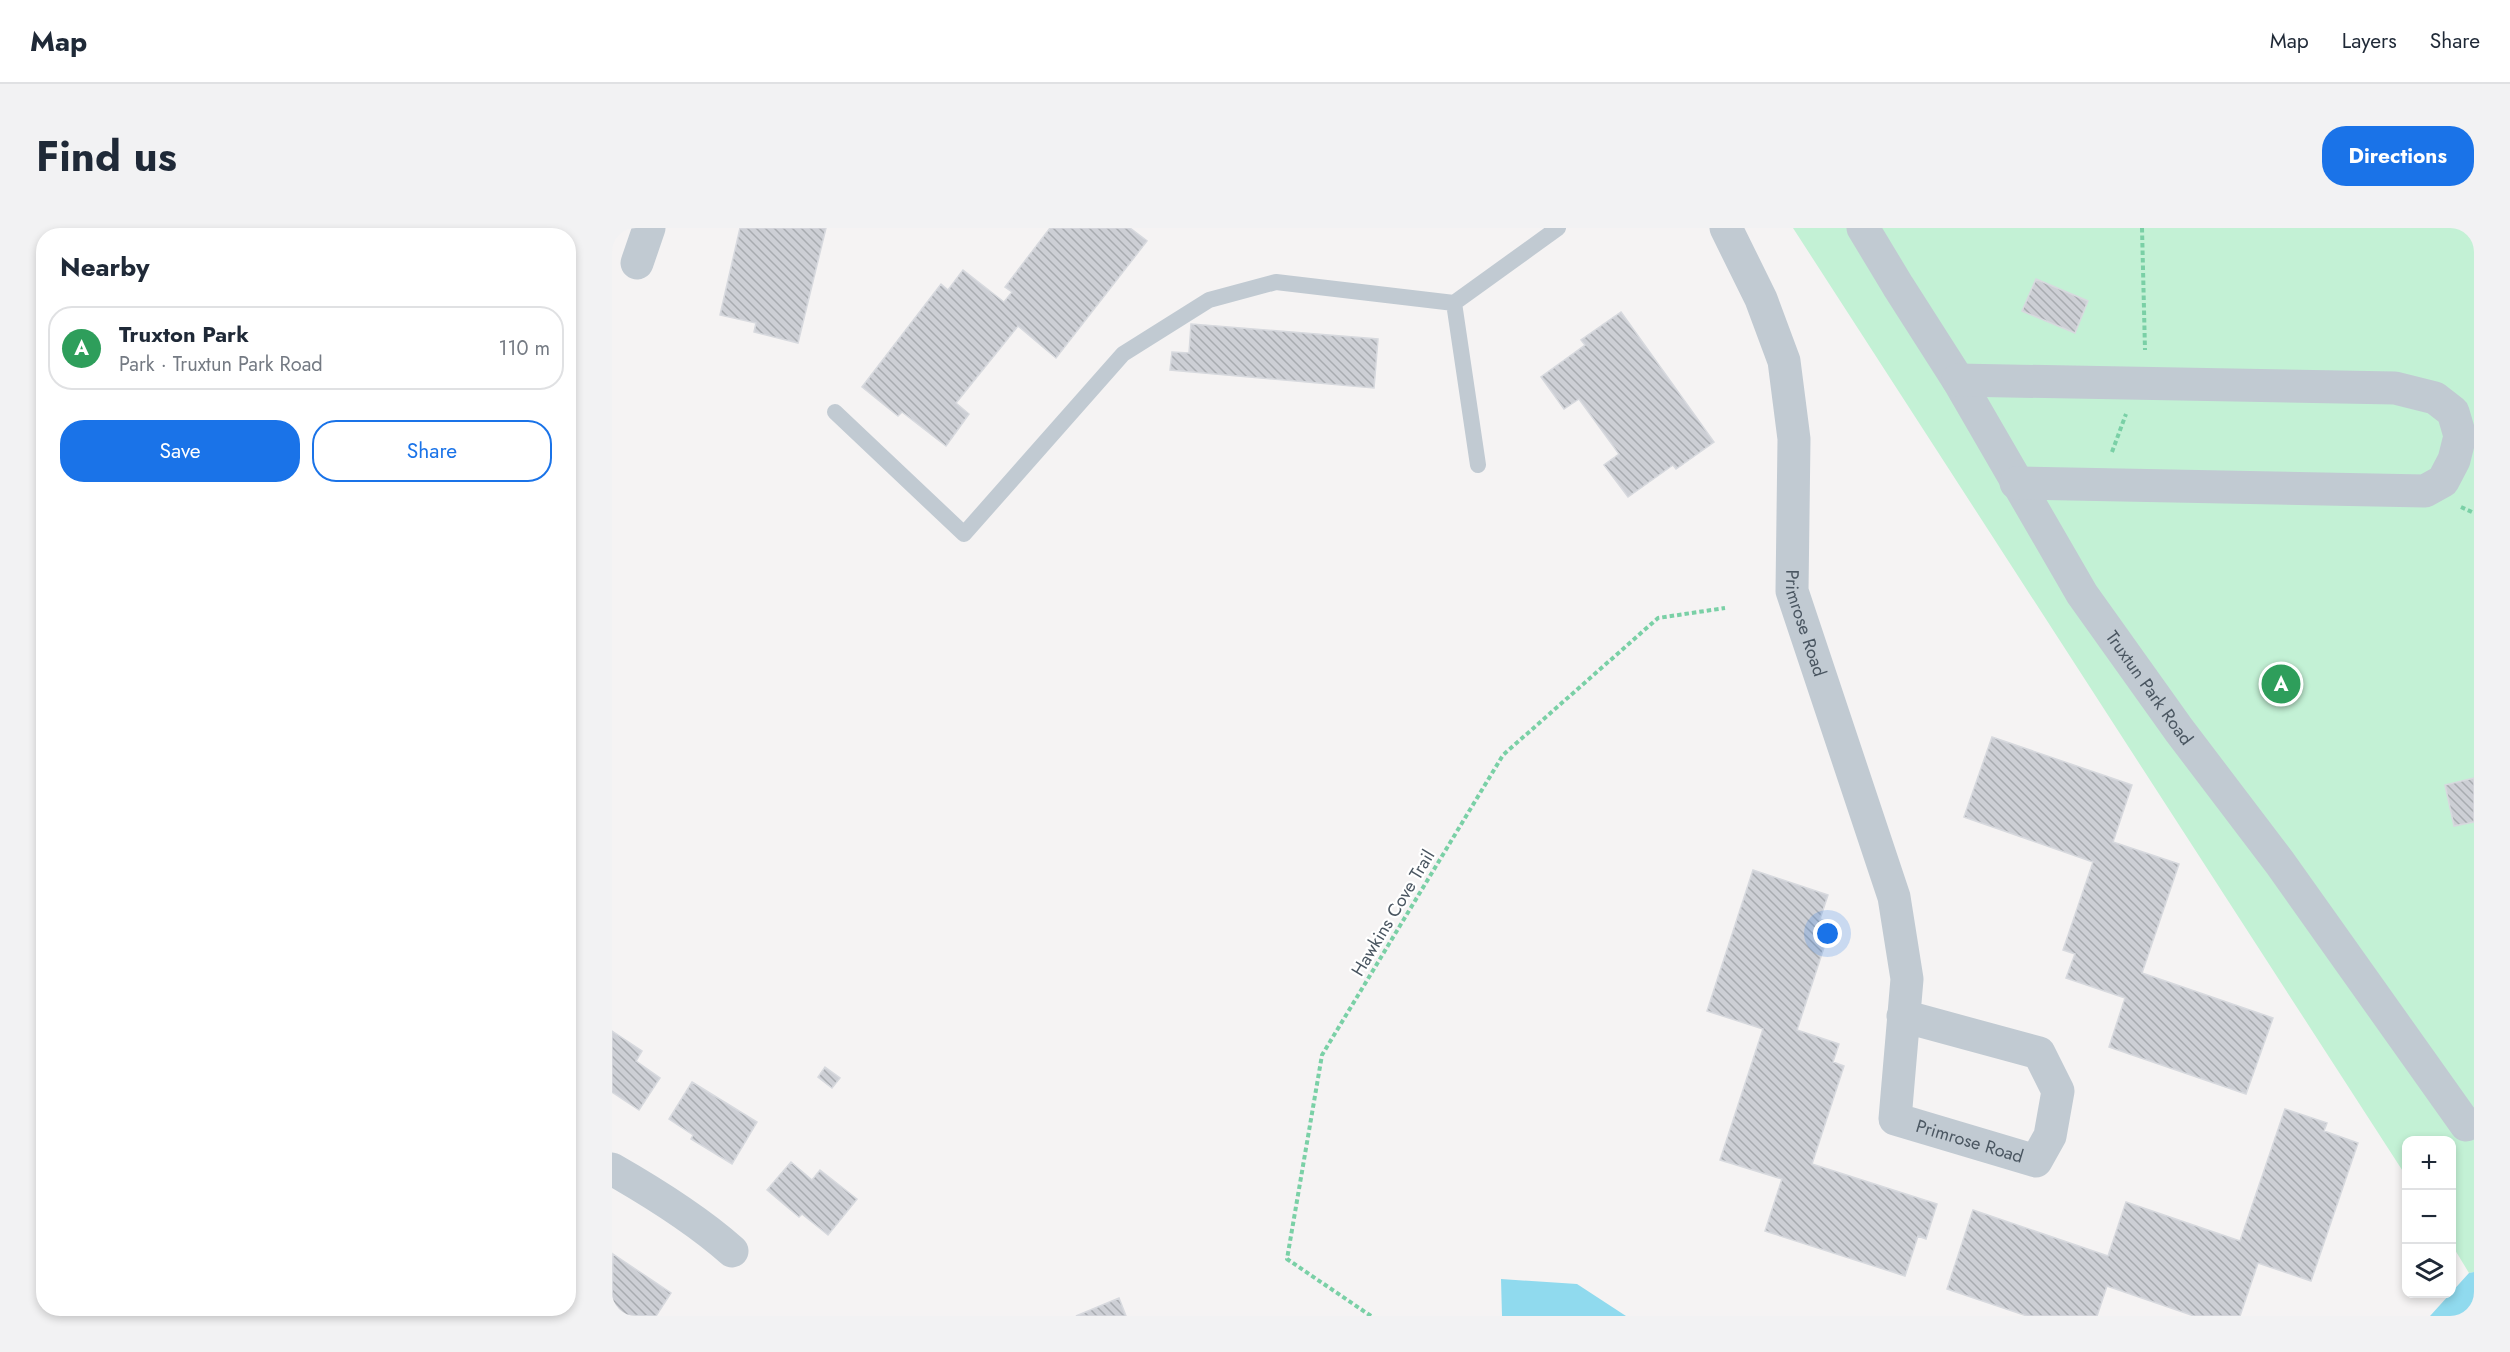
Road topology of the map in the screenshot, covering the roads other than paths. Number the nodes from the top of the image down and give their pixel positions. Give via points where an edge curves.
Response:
1 (649, 228) edge
2 (1557, 228) edge
3 (1726, 228) edge
4 (1863, 228) edge
5 (637, 263) dead end
6 (1454, 303) junction
7 (1958, 380) junction
8 (835, 412) dead end
9 (1478, 465) dead end
10 (2016, 483) junction
11 (1903, 1016) junction
12 (2466, 1125) dead end
13 (612, 1169) edge
14 (732, 1251) dead end

1 - 5 street
2 - 6 lane
3 - 11 street, Primrose Road via 1761,299 1784,361 1794,439 1792,591 1894,897 1907,979
4 - 7 street, Truxtun Park Road
6 - 8 lane via 1276,282 1209,300 1123,354 964,534
6 - 9 lane
7 - 10 street, Truxtun Park Road
7 - 10 street via 2394,388 2435,398 2453,412 2460,436 2443,481 2425,490
10 - 12 street, Truxtun Park Road via 2082,594
11 - 11 street, Primrose Road via 2039,1053 2058,1091 2050,1136 2036,1161 1895,1119
13 - 14 street via 651,1192

